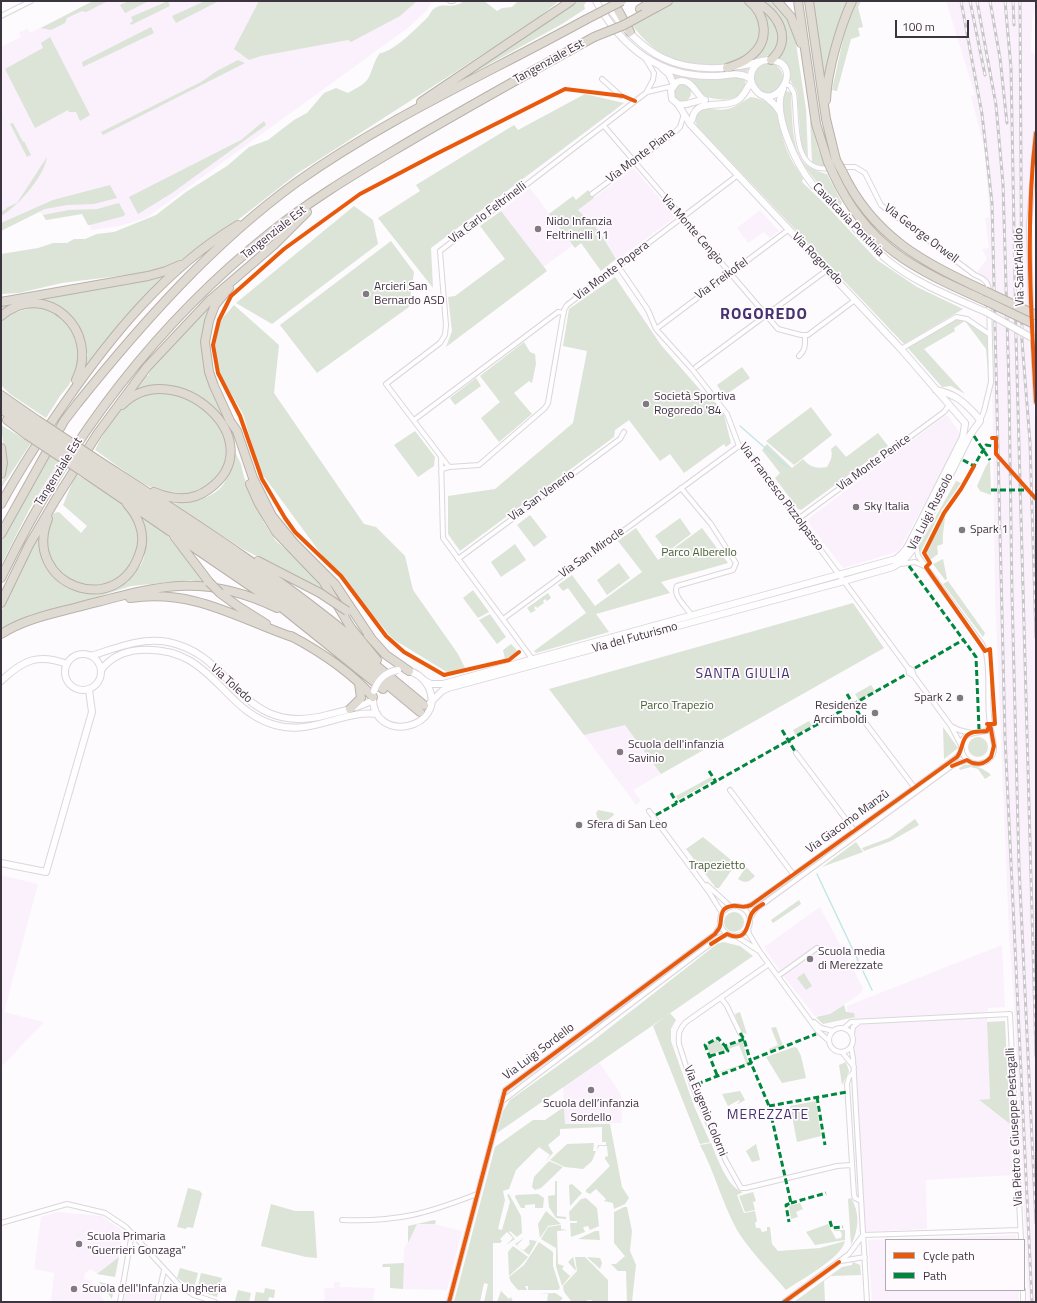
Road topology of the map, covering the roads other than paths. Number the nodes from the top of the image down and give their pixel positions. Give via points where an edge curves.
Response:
1 (31, 1) edge
2 (571, 1) edge
3 (596, 1) edge
4 (604, 1) edge
5 (609, 1) edge
6 (613, 1) edge
7 (622, 1) edge
8 (653, 1) edge
9 (668, 1) edge
10 (749, 1) edge
11 (754, 1) edge
12 (777, 1) edge
13 (798, 1) edge
14 (809, 1) edge
15 (852, 1) edge
16 (642, 12) junction
17 (1, 16) edge
18 (584, 20) junction
19 (630, 32) junction
20 (645, 58) junction
21 (770, 60) junction
22 (762, 61) junction
23 (660, 65) junction
24 (727, 68) junction
25 (809, 71) junction
26 (602, 79) dead end
27 (751, 81) junction
28 (674, 85) junction
29 (784, 87) junction
30 (695, 91) junction
31 (647, 92) junction
32 (762, 94) junction
33 (622, 96) dead end
34 (742, 97) junction
35 (704, 100) junction
36 (691, 103) junction
37 (678, 104) junction
38 (720, 104) junction
39 (684, 114) junction
40 (781, 114) junction
41 (398, 119) junction
42 (826, 119) junction
43 (692, 120) junction
44 (604, 126) junction
45 (695, 130) junction
46 (1036, 133) edge
47 (635, 162) junction
48 (738, 175) junction
49 (334, 188) junction
50 (592, 194) dead end
51 (252, 216) junction
52 (682, 218) junction
53 (788, 230) junction
54 (186, 262) junction
55 (618, 266) junction
56 (827, 270) junction
57 (242, 272) junction
58 (730, 274) junction
59 (61, 291) junction
60 (1, 299) edge
61 (855, 300) junction
62 (1, 302) edge
63 (564, 313) junction
64 (1035, 315) edge
65 (1, 316) edge
66 (766, 316) junction
67 (1035, 325) edge
68 (656, 329) junction
69 (990, 334) junction
70 (805, 336) junction
71 (1035, 339) edge
72 (901, 349) junction
73 (804, 350) junction
74 (808, 354) dead end
75 (799, 356) dead end
76 (696, 367) dead end
77 (936, 390) junction
78 (1, 393) edge
79 (1, 402) edge
80 (1036, 402) edge
81 (966, 404) junction
82 (949, 405) junction
83 (1, 409) edge
84 (974, 414) junction
85 (1, 415) edge
86 (1, 419) edge
87 (53, 420) junction
88 (414, 420) junction
89 (230, 421) junction
90 (980, 421) junction
91 (965, 424) junction
92 (32, 427) junction
93 (976, 427) junction
94 (20, 430) junction
95 (624, 432) dead end
96 (98, 433) junction
97 (739, 446) junction
98 (1, 448) edge
99 (441, 457) junction
100 (91, 466) junction
101 (448, 466) junction
102 (18, 472) junction
103 (441, 472) junction
104 (1, 474) edge
105 (126, 478) junction
106 (681, 488) junction
107 (1, 492) edge
108 (115, 492) junction
109 (56, 499) junction
110 (1, 504) edge
111 (798, 519) junction
112 (190, 520) junction
113 (163, 526) junction
114 (1, 534) edge
115 (916, 542) junction
116 (458, 559) junction
117 (900, 564) junction
118 (926, 567) junction
119 (840, 574) junction
120 (1, 578) edge
121 (844, 580) junction
122 (96, 602) junction
123 (1, 603) edge
124 (692, 616) junction
125 (502, 619) junction
126 (300, 622) junction
127 (1, 634) edge
128 (295, 638) junction
129 (371, 638) junction
130 (91, 656) junction
131 (532, 659) junction
132 (378, 660) junction
133 (67, 664) junction
134 (536, 665) junction
135 (101, 670) junction
136 (409, 671) junction
137 (1, 681) edge
138 (425, 681) junction
139 (359, 683) junction
140 (404, 688) junction
141 (90, 690) junction
142 (373, 696) junction
143 (412, 706) junction
144 (426, 706) junction
145 (352, 712) junction
146 (377, 714) junction
147 (862, 717) dead end
148 (990, 724) junction
149 (951, 726) junction
150 (982, 732) junction
151 (971, 733) junction
152 (992, 740) junction
153 (962, 748) junction
154 (796, 753) dead end
155 (967, 760) junction
156 (914, 787) junction
157 (730, 790) dead end
158 (649, 811) dead end
159 (854, 830) junction
160 (1, 863) edge
161 (793, 874) junction
162 (699, 879) junction
163 (730, 906) junction
164 (744, 908) junction
165 (722, 913) junction
166 (750, 918) junction
167 (720, 926) junction
168 (748, 928) junction
169 (727, 934) junction
170 (736, 936) junction
171 (817, 948) dead end
172 (760, 952) junction
173 (769, 964) junction
174 (778, 976) junction
175 (722, 998) junction
176 (809, 1018) junction
177 (860, 1022) junction
178 (844, 1028) junction
179 (833, 1031) junction
180 (740, 1033) dead end
181 (852, 1034) junction
182 (829, 1041) junction
183 (851, 1047) junction
184 (841, 1052) junction
185 (854, 1069) junction
186 (500, 1102) junction
187 (851, 1165) junction
188 (477, 1194) junction
189 (862, 1201) junction
190 (342, 1220) dead end
191 (1, 1223) edge
192 (1020, 1230) junction
193 (132, 1233) junction
194 (864, 1235) junction
195 (1021, 1239) edge
196 (865, 1257) junction
197 (839, 1262) junction
198 (164, 1270) junction
199 (1023, 1291) edge
200 (120, 1302) edge
201 (157, 1302) edge
202 (215, 1302) edge
203 (449, 1302) edge
204 (784, 1302) edge
205 (867, 1302) edge
206 (1023, 1302) edge

1 - 17 street
2 - 41 highway via 447,83
3 - 20 street via 620,36
4 - 19 street
5 - 18 highway, bridge
6 - 19 highway
7 - 18 highway, Tangenziale Est, bridge
8 - 16 highway, Tangenziale Est
9 - 16 highway
10 - 24 highway via 762,18 763,39 754,54
11 - 21 highway via 774,16 782,33 781,48
12 - 25 highway via 794,23
13 - 25 highway
14 - 42 highway
15 - 42 highway via 828,84
16 - 49 highway, Tangenziale Est, bridge via 436,124
18 - 41 highway, Tangenziale Est
19 - 24 street via 651,51 679,65 706,70
20 - 23 street
20 - 31 street via 654,73
21 - 22 street
21 - 29 street via 777,61 784,68 787,76
22 - 24 street
22 - 27 street via 754,67
23 - 27 street via 696,75 739,74
23 - 28 street via 669,74
25 - 67 highway, bridge via 816,124 828,162 845,198 859,219 891,251 924,273
26 - 33 street
27 - 32 street
27 - 34 street
28 - 30 street via 680,81 687,82
28 - 31 street, Via Carlo Feltrinelli
28 - 37 street, Via Rogoredo via 671,96
29 - 32 street via 774,95
29 - 40 street, Cavalcavia Pontinia via 779,96
29 - 69 street, Via George Orwell via 790,86 794,93 800,150 807,161 822,169 845,166 860,169 865,173 881,205 988,283
30 - 35 street
30 - 36 street, Via Rogoredo
31 - 44 street, Via Carlo Feltrinelli
32 - 34 street
32 - 40 street, Cavalcavia Pontinia
34 - 38 street via 730,103
35 - 36 street
35 - 38 street
36 - 37 street
36 - 43 street, Via Rogoredo
37 - 39 street, Via Rogoredo
38 - 43 street via 699,107
39 - 45 street, Via Rogoredo
39 - 47 street, Via Monte Piana via 680,127 675,132
40 - 71 street, Cavalcavia Pontinia, bridge via 791,149 806,176 868,243 910,276 986,312
41 - 51 highway, Tangenziale Est via 321,166
42 - 64 highway, bridge via 836,160 851,189 866,211 902,246 929,264
43 - 45 street, Via Rogoredo
44 - 47 street, Via Monte Cengio
44 - 88 street, Via Carlo Feltrinelli via 442,247 439,254 445,335 437,347 386,384
45 - 48 street, Via Rogoredo
46 - 80 street, Via Sant'Arialdo via 1030,226
47 - 50 street, Via Monte Piana
47 - 52 street, Via Monte Cengio
48 - 52 street, Via Monte Popera
48 - 53 street, Via Rogoredo
49 - 57 highway
49 - 120 highway, Tangenziale Est via 270,233 171,323 84,432 34,512
51 - 54 highway
51 - 114 highway, Tangenziale Est via 174,292 77,404 60,428
52 - 55 street, Via Monte Popera
52 - 58 street, Via Monte Cengio
53 - 56 street, Via Rogoredo
53 - 58 street, Via Freikofel
54 - 59 highway via 148,276
54 - 87 highway via 129,319 92,363
55 - 63 street, Via Monte Popera via 568,304
55 - 68 street, Via Francesco Pizzolpasso via 648,310
56 - 61 street, Via Rogoredo
56 - 66 street
57 - 89 highway via 215,305 205,342 209,372
57 - 96 highway via 210,300 147,367
58 - 66 street, Via Monte Cengio
58 - 68 street, Via Freikofel
59 - 60 highway
59 - 62 highway
61 - 70 street
61 - 72 street, Via Rogoredo
63 - 88 street, Via Monte Popera via 558,312
63 - 101 street via 545,408 479,465
65 - 87 highway via 22,305 43,305 62,313 77,330 83,349 81,369
66 - 70 street, Via Monte Cengio via 783,331
66 - 76 street
68 - 97 street, Via Francesco Pizzolpasso via 727,414
69 - 72 street via 967,319 956,317
69 - 90 street, Via George Orwell via 990,385
70 - 73 street
72 - 77 street, Via Rogoredo
73 - 74 street
73 - 75 street
77 - 81 street, Via Rogoredo via 948,393
77 - 82 street, Via Rogoredo
78 - 92 highway
79 - 92 highway
81 - 82 street via 956,402
81 - 84 street, Via Rogoredo
82 - 91 street, Via Rogoredo
82 - 111 street, Via Monte Penice via 938,416
83 - 92 highway
84 - 90 street
84 - 91 street via 967,415
85 - 94 highway
86 - 94 highway
87 - 102 highway
88 - 99 street
89 - 129 highway via 237,431 253,478 272,516 294,544 334,584
89 - 132 highway via 252,488 270,523 290,548 323,581 351,628
90 - 93 street
91 - 93 street via 971,428
91 - 119 street, Via Luigi Russolo via 963,437 903,553 890,561
92 - 94 highway
92 - 100 highway, bridge
92 - 100 highway, bridge
93 - 115 street, Via Luigi Russolo
95 - 116 street, Via San Venerio via 620,438
96 - 105 highway via 131,398 141,392 160,389 182,394 199,402 218,416 226,428 230,443 228,463 217,482 201,494 181,499 166,497
96 - 109 highway
97 - 106 street, Via San Mirocle
97 - 111 street, Via Francesco Pizzolpasso via 744,447 749,453
98 - 104 highway
99 - 101 street
99 - 103 street
100 - 105 highway
100 - 108 highway
100 - 140 highway via 264,578 326,624
100 - 143 highway via 273,594
101 - 103 street
102 - 107 highway
102 - 110 highway
103 - 116 street via 442,536
105 - 112 highway
106 - 124 street via 736,562 733,570 677,586 676,594
106 - 125 street, Via San Mirocle
108 - 109 highway via 138,518 142,545 136,566 122,581 107,588 93,590 77,587 63,580 52,569 46,556 43,540 45,526
108 - 113 highway
109 - 123 highway via 29,545
111 - 119 street, Via Francesco Pizzolpasso
112 - 129 highway, bridge via 254,559 320,593 347,611
112 - 132 highway via 300,597
113 - 126 highway via 255,588
113 - 128 highway, bridge via 220,593 245,611
115 - 117 street, Via Luigi Russolo
115 - 118 street via 917,553
116 - 125 street
117 - 118 street via 915,562
117 - 121 street
118 - 148 street via 985,651
119 - 121 street, Via Francesco Pizzolpasso
119 - 124 street, Via del Futurismo
121 - 134 street, Via del Futurismo
121 - 149 street, Via Francesco Pizzolpasso
122 - 126 highway via 159,587 205,586 257,599 282,610
122 - 127 highway via 30,619
122 - 128 highway via 173,596 232,612 262,627
124 - 131 street, Via del Futurismo
125 - 131 street
126 - 143 highway via 392,696
128 - 139 highway via 319,651
129 - 136 highway via 389,658
130 - 133 street via 79,654
130 - 135 street
130 - 145 street, Via Toledo via 144,640 168,642 196,653 255,705 270,714 283,718 304,719
131 - 134 street
131 - 138 street, Via del Futurismo via 443,684
132 - 140 highway via 399,679
133 - 137 street via 52,658 31,660 22,663
133 - 141 street via 65,672 68,683 78,690
134 - 144 street, Via del Futurismo via 448,688
135 - 141 street via 99,682
135 - 145 street, Via Toledo via 114,656 124,652 152,649 178,654 197,663 253,715 271,724 290,728 312,726
136 - 138 street
136 - 142 street, bridge via 398,670 384,676 377,684
138 - 144 street via 429,690
139 - 142 highway
139 - 145 highway via 360,698
140 - 144 highway
141 - 160 street via 92,712 46,872
142 - 145 street, Via Toledo
142 - 146 street
143 - 144 highway
144 - 146 street, Via del Futurismo via 427,713 420,722 410,726 397,727 384,722
145 - 146 street, Via Toledo
147 - 156 street
148 - 150 street via 987,731
148 - 152 street
149 - 151 street
149 - 153 street, Via Francesco Pizzolpasso
150 - 151 street
150 - 152 street
151 - 153 street via 964,739
152 - 155 street via 994,752 988,760 978,764
153 - 155 street
153 - 156 street, Via Giacomo Manzù via 957,757
154 - 159 street
155 - 166 street, Via Giacomo Manzù via 958,762 948,769 756,909
156 - 159 street, Via Giacomo Manzù
157 - 161 street
158 - 162 street
159 - 161 street, Via Giacomo Manzù
161 - 164 street, Via Giacomo Manzù
162 - 163 street
162 - 165 street
163 - 164 street
163 - 165 street
164 - 166 street
165 - 167 street
166 - 168 street
167 - 169 street
167 - 186 street, Via Luigi Sordello via 714,934 505,1090
168 - 170 street
168 - 172 street
169 - 170 street
169 - 186 street, Via Luigi Sordello via 718,938
170 - 172 street
171 - 174 street
172 - 173 street
173 - 174 street
173 - 175 street, Via Eugenio Colorni
174 - 176 street
175 - 180 street
175 - 187 street, Via Eugenio Colorni via 686,1022 680,1029 678,1038 692,1085 719,1148 739,1185 746,1188 837,1166
176 - 179 street via 821,1028
176 - 182 street
177 - 178 street via 851,1022
177 - 181 street via 855,1025
177 - 192 street, Via Pietro e Giuseppe Pestagalli via 1010,1014
178 - 179 street
178 - 181 street
179 - 182 street
181 - 183 street
182 - 184 street via 833,1049
183 - 184 street
183 - 185 street
184 - 185 street
185 - 187 street via 846,1084
185 - 189 street
186 - 188 street, Via Luigi Sordello
187 - 189 street via 854,1195
188 - 190 street via 405,1218 375,1221
188 - 203 street, Via Luigi Sordello
189 - 194 street
191 - 193 street via 67,1204 105,1213 120,1221
192 - 194 street
192 - 195 street, Via Pietro e Giuseppe Pestagalli
193 - 198 street
193 - 200 street
194 - 196 street
194 - 197 street via 851,1252
196 - 197 street
196 - 205 street
197 - 204 street
198 - 201 street
198 - 202 street via 174,1282 187,1291
199 - 206 street

